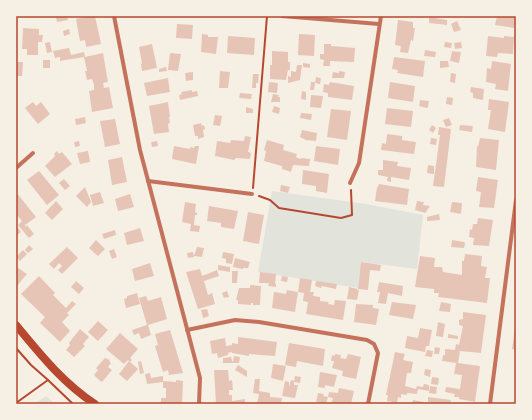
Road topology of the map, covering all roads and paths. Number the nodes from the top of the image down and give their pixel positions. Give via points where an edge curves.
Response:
1 (114, 16) edge
2 (267, 16) edge
3 (282, 16) edge
4 (381, 16) edge
5 (379, 24) junction
6 (33, 153) dead end
7 (16, 168) edge
8 (148, 181) junction
9 (350, 183) joint
10 (252, 194) junction
11 (516, 200) edge
12 (16, 325) edge
13 (187, 330) junction
14 (16, 348) edge
15 (56, 372) junction
16 (48, 380) junction
17 (16, 403) edge
18 (73, 404) edge
19 (95, 404) edge
20 (199, 404) edge
21 (368, 404) edge
22 (490, 404) edge

1 - 8 street
2 - 10 path
3 - 5 street
4 - 5 street
5 - 9 street via 359,164
6 - 7 street
8 - 10 street
8 - 13 street
9 - 10 path via 352,215 341,218 279,208 270,200
11 - 22 street
12 - 15 main road
13 - 20 street via 200,378
13 - 21 street via 235,320 367,340 374,344 378,353
14 - 16 path
15 - 16 path
15 - 19 main road
16 - 17 path
16 - 18 path

